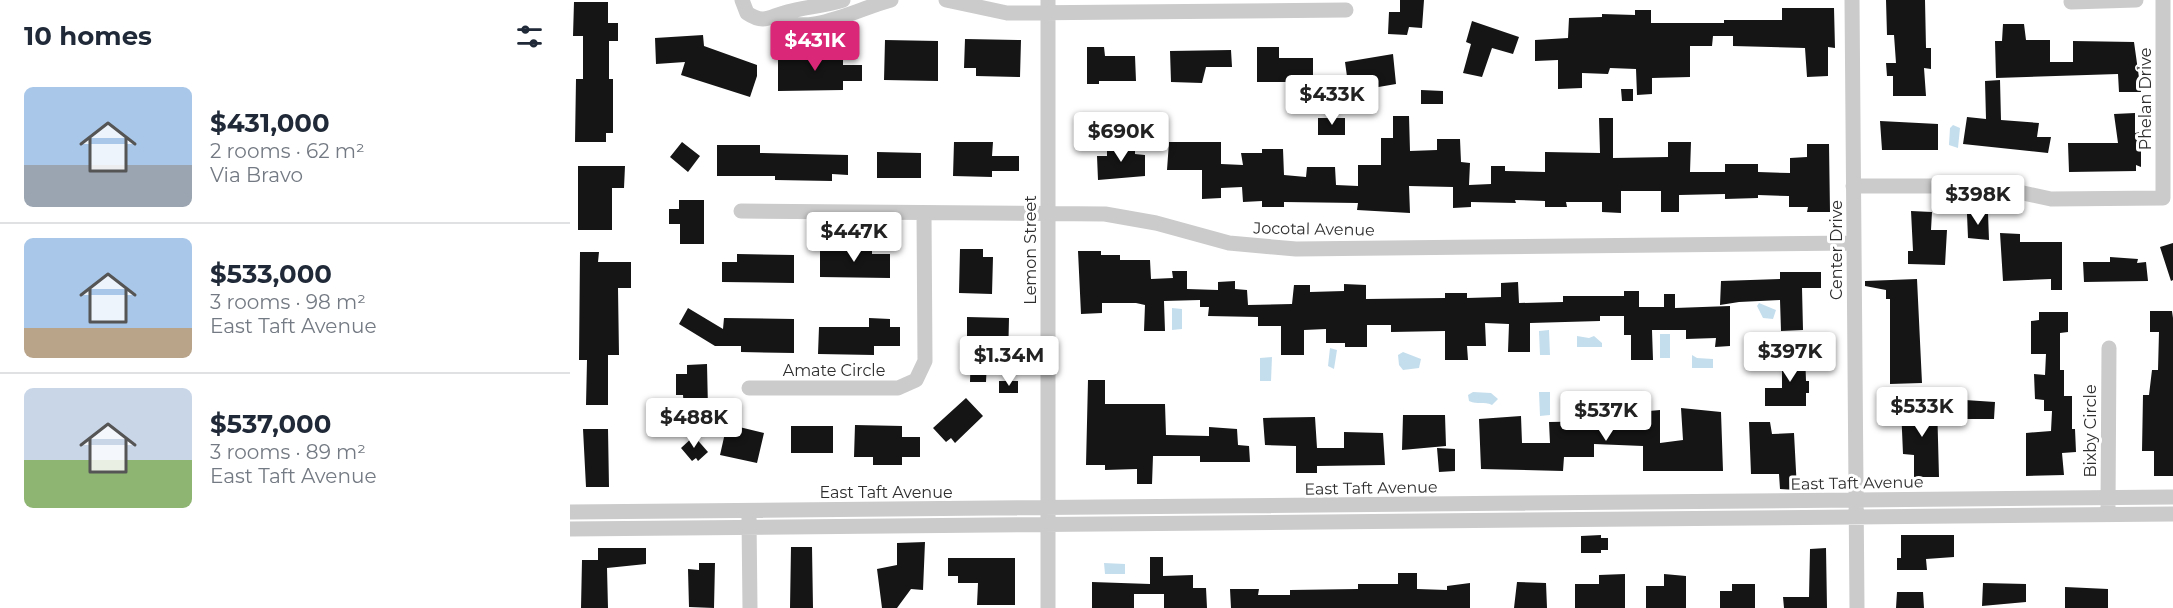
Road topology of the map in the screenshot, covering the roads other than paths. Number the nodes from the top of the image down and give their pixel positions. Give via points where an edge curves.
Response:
1 (843, 0) edge
2 (891, 0) edge
3 (946, 0) edge
4 (1027, 0) edge
5 (1852, 0) edge
6 (2136, 0) edge
7 (2163, 0) edge
8 (2071, 2) dead end
9 (859, 5) edge
10 (1048, 6) edge
11 (744, 7) edge
12 (1346, 10) dead end
13 (774, 18) junction
14 (1853, 186) junction
15 (741, 211) dead end
16 (924, 213) junction
17 (1048, 213) junction
18 (1854, 243) junction
19 (2109, 348) dead end
20 (749, 388) dead end
21 (2173, 497) edge
22 (2108, 498) junction
23 (1856, 509) junction
24 (748, 511) junction
25 (570, 512) edge
26 (2108, 514) junction
27 (2173, 514) edge
28 (1048, 517) junction
29 (749, 527) junction
30 (570, 529) edge
31 (750, 608) edge
32 (1048, 608) edge
33 (1857, 608) edge

1 - 13 street
2 - 9 street
3 - 10 street via 1007,13
4 - 10 street
5 - 14 street, Center Drive
6 - 8 street
7 - 14 street, Phelan Drive via 2163,198 2052,199 1992,186
9 - 13 street via 807,24 786,25
10 - 12 street
10 - 17 street, Lemon Street
11 - 13 street via 753,17
14 - 18 street, Center Drive
15 - 16 street, Jocotal Avenue
16 - 17 street, Jocotal Avenue
16 - 20 street, Amate Circle via 925,361 916,380 898,388
17 - 18 street, Jocotal Avenue via 1127,216 1229,243 1296,249
17 - 28 street, Lemon Street
18 - 23 street, Center Drive
19 - 22 street, Bixby Circle
21 - 22 street, East Taft Avenue
22 - 23 street, East Taft Avenue
22 - 26 street, Bixby Circle
23 - 26 street, East Taft Avenue
23 - 28 street, East Taft Avenue
23 - 33 street, Center Drive
24 - 25 street, East Taft Avenue
24 - 28 street, East Taft Avenue
24 - 29 street
26 - 27 street, East Taft Avenue
28 - 29 street, East Taft Avenue
28 - 32 street, Lemon Street
29 - 30 street, East Taft Avenue
29 - 31 street

